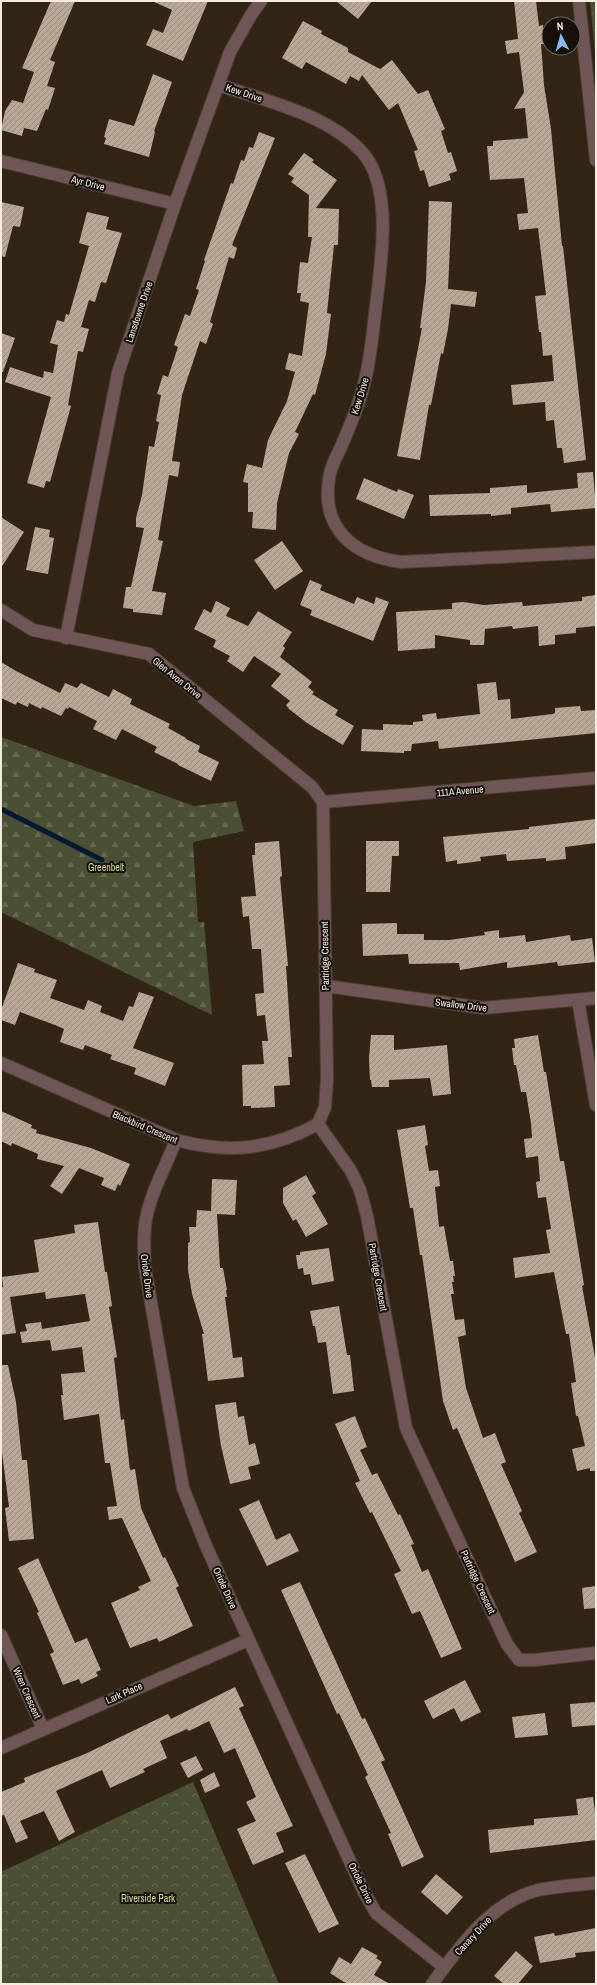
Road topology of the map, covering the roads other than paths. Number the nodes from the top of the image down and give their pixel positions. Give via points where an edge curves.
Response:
1 (261, 1) edge
2 (579, 1) edge
3 (219, 85) junction
4 (596, 160) edge
5 (1, 161) edge
6 (175, 204) junction
7 (596, 552) edge
8 (1, 610) edge
9 (66, 638) junction
10 (596, 778) edge
11 (323, 802) junction
12 (326, 986) junction
13 (596, 998) edge
14 (578, 1000) junction
15 (1, 1064) edge
16 (596, 1105) edge
17 (318, 1124) junction
18 (176, 1140) junction
19 (1, 1635) edge
20 (248, 1640) junction
21 (596, 1653) edge
22 (43, 1729) junction
23 (1, 1748) edge
24 (596, 1883) edge
25 (444, 1967) junction
26 (432, 1984) edge

1 - 3 street, Lansdowne Drive via 239,34
2 - 4 street
3 - 6 street, Lansdowne Drive
3 - 7 street, Kew Drive via 306,115 330,126 348,138 363,153 377,181 382,206 383,237 368,370 359,402 329,478 329,514 340,534 356,547 379,557 401,562
5 - 6 street, Ayr Drive
6 - 9 street, Lansdowne Drive via 118,373
8 - 9 street, Glen Avon Drive via 33,630
9 - 11 street, Glen Avon Drive via 149,654 312,787
10 - 11 street, 111A Avenue
11 - 12 street, Partridge Crescent
12 - 14 street, Swallow Drive via 483,1008
12 - 17 street, Partridge Crescent via 327,1080 325,1107
13 - 14 street, Swallow Drive
14 - 16 street
15 - 18 street, Blackbird Crescent
17 - 18 street, Blackbird Crescent via 276,1143 252,1147 223,1149
17 - 21 street, Partridge Crescent via 351,1171 360,1190 406,1428 507,1644 519,1660
18 - 20 street, Oriole Drive via 146,1218 143,1240 145,1268 183,1488
19 - 22 street, Wren Crescent
20 - 22 street, Lark Place
20 - 25 street, Oriole Drive via 376,1913
22 - 23 street, Lark Place
24 - 25 street, Canary Drive via 537,1890 512,1901 479,1926
25 - 26 street

